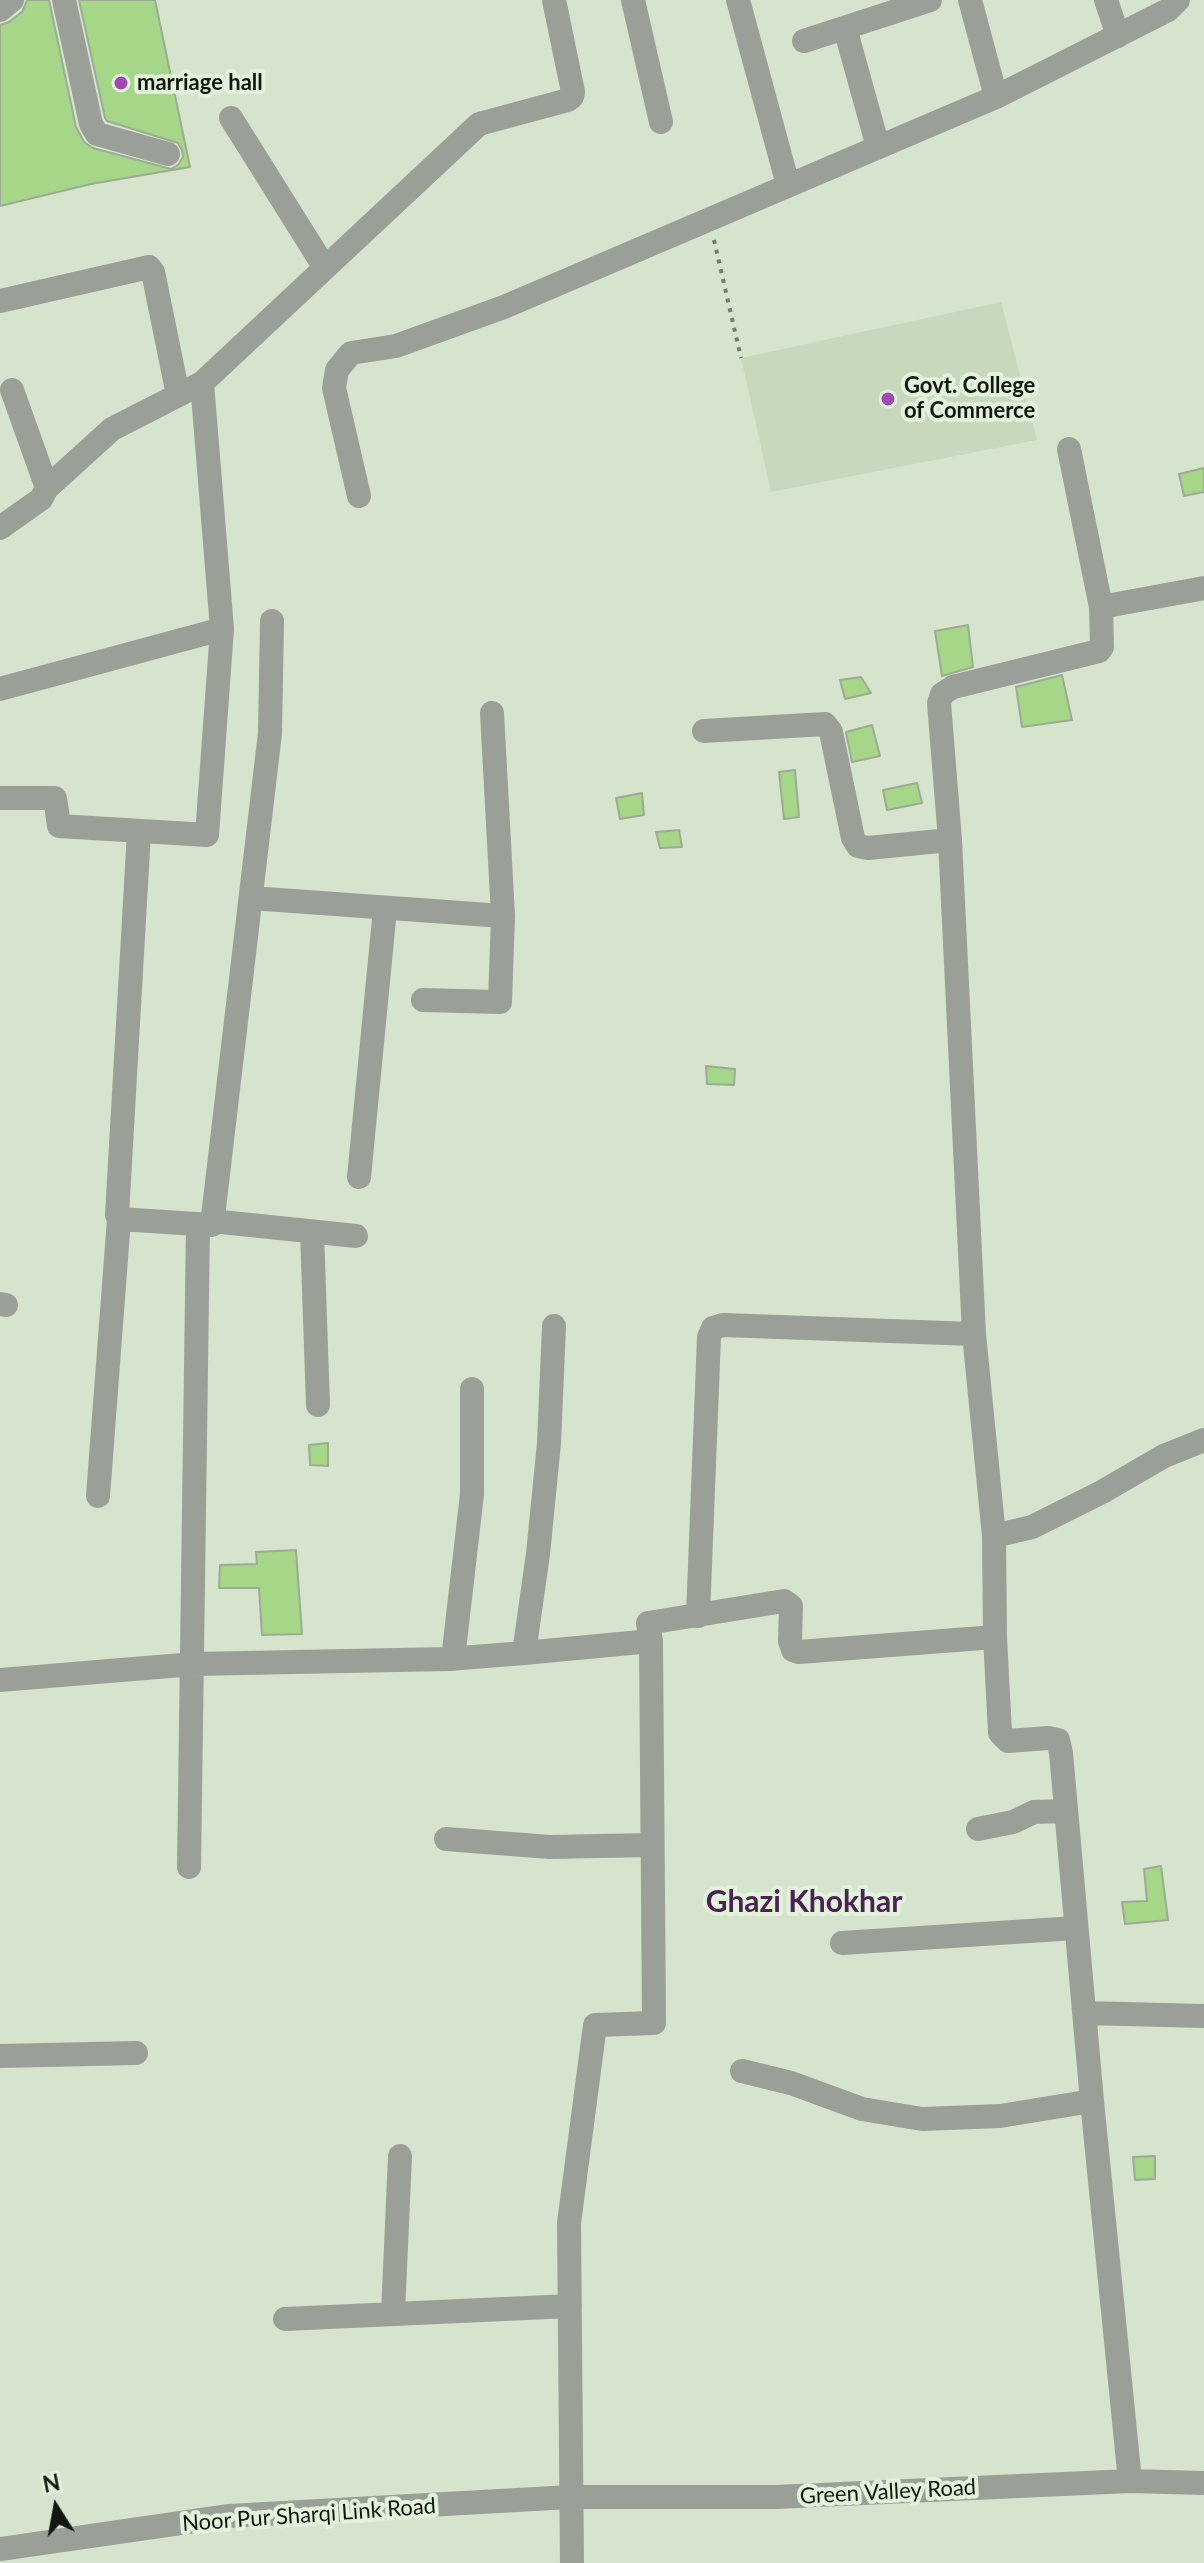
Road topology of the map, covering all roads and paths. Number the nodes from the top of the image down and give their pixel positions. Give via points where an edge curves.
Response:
1 (12, 0) edge
2 (64, 0) edge
3 (554, 0) edge
4 (633, 0) edge
5 (738, 0) edge
6 (930, 0) edge
7 (970, 0) edge
8 (1106, 0) edge
9 (1178, 0) edge
10 (0, 10) edge
11 (845, 28) junction
12 (1118, 36) junction
13 (804, 41) dead end
14 (996, 97) junction
15 (231, 118) dead end
16 (661, 122) dead end
17 (878, 147) junction
18 (168, 154) dead end
19 (788, 185) junction
20 (709, 218) junction
21 (325, 268) junction
22 (0, 301) edge
23 (741, 358) dead end
24 (202, 383) junction
25 (12, 390) dead end
26 (178, 395) junction
27 (1069, 449) dead end
28 (47, 488) junction
29 (359, 496) dead end
30 (0, 528) edge
31 (1204, 588) edge
32 (1101, 607) junction
33 (272, 621) dead end
34 (222, 629) junction
35 (0, 689) edge
36 (492, 713) dead end
37 (704, 731) dead end
38 (0, 798) edge
39 (139, 832) junction
40 (950, 840) junction
41 (251, 898) junction
42 (385, 909) junction
43 (503, 916) junction
44 (423, 1000) dead end
45 (359, 1177) dead end
46 (119, 1219) junction
47 (205, 1223) junction
48 (312, 1232) junction
49 (356, 1236) dead end
50 (554, 1326) dead end
51 (974, 1334) junction
52 (472, 1389) dead end
53 (318, 1405) dead end
54 (1204, 1440) edge
55 (98, 1496) dead end
56 (994, 1536) junction
57 (698, 1616) junction
58 (995, 1637) junction
59 (651, 1641) junction
60 (524, 1653) junction
61 (453, 1659) junction
62 (194, 1664) junction
63 (0, 1680) edge
64 (1066, 1811) junction
65 (978, 1829) dead end
66 (446, 1839) dead end
67 (652, 1845) junction
68 (189, 1867) dead end
69 (1076, 1928) junction
70 (842, 1943) dead end
71 (1084, 2013) junction
72 (1204, 2016) edge
73 (136, 2053) dead end
74 (0, 2056) edge
75 (742, 2071) dead end
76 (1092, 2101) junction
77 (400, 2156) dead end
78 (570, 2306) junction
79 (393, 2314) junction
80 (285, 2319) dead end
81 (1130, 2481) junction
82 (1204, 2483) edge
83 (571, 2497) junction
84 (0, 2549) edge
85 (572, 2563) edge

1 - 10 street
2 - 18 street via 97,134
3 - 21 street via 572,97 479,124
4 - 16 street
5 - 19 street
6 - 11 street
7 - 14 street
8 - 12 street
9 - 12 street
11 - 13 street
11 - 17 street
12 - 14 street
14 - 17 street
15 - 21 street
17 - 19 street
19 - 20 street
20 - 23 path
20 - 29 street via 504,307 396,346 351,353 337,370 334,388
21 - 24 street
22 - 26 street via 149,267
24 - 26 street
24 - 34 street
25 - 28 street
26 - 28 street via 112,429
27 - 32 street
28 - 30 street via 41,499
31 - 32 street
32 - 40 street via 1099,651 942,694
33 - 41 street via 270,733
34 - 35 street
34 - 39 street via 207,835
36 - 43 street
37 - 40 street via 825,724 858,846
38 - 39 street via 55,798 59,826
39 - 46 street
40 - 51 street
41 - 42 street
41 - 47 street
42 - 43 street
42 - 45 street
43 - 44 street via 500,1002
46 - 47 street
46 - 55 street
47 - 48 street
47 - 62 street
48 - 49 street
48 - 53 street
50 - 60 street via 549,1443
51 - 56 street
51 - 57 street via 713,1328
52 - 61 street via 472,1494
54 - 56 street via 1032,1527
56 - 58 street
57 - 58 street via 784,1601 791,1606 790,1641 799,1652
57 - 59 street via 648,1623
58 - 64 street via 1000,1733 1008,1741 1058,1740
59 - 60 street
59 - 67 street
60 - 61 street
61 - 62 street
62 - 63 street
62 - 68 street
64 - 65 street via 1034,1812
64 - 69 street
66 - 67 street via 550,1847
67 - 78 street via 654,2023 595,2025 569,2223
69 - 70 street
69 - 71 street
71 - 72 street
71 - 76 street
73 - 74 street
75 - 76 street via 862,2109 922,2119 1000,2116
76 - 81 street
77 - 79 street
78 - 79 street
78 - 83 street
79 - 80 street
81 - 82 street, Green Valley Road
81 - 83 street, Green Valley Road via 775,2497
83 - 84 street, Noor Pur Sharqi Link Road via 229,2516
83 - 85 street

